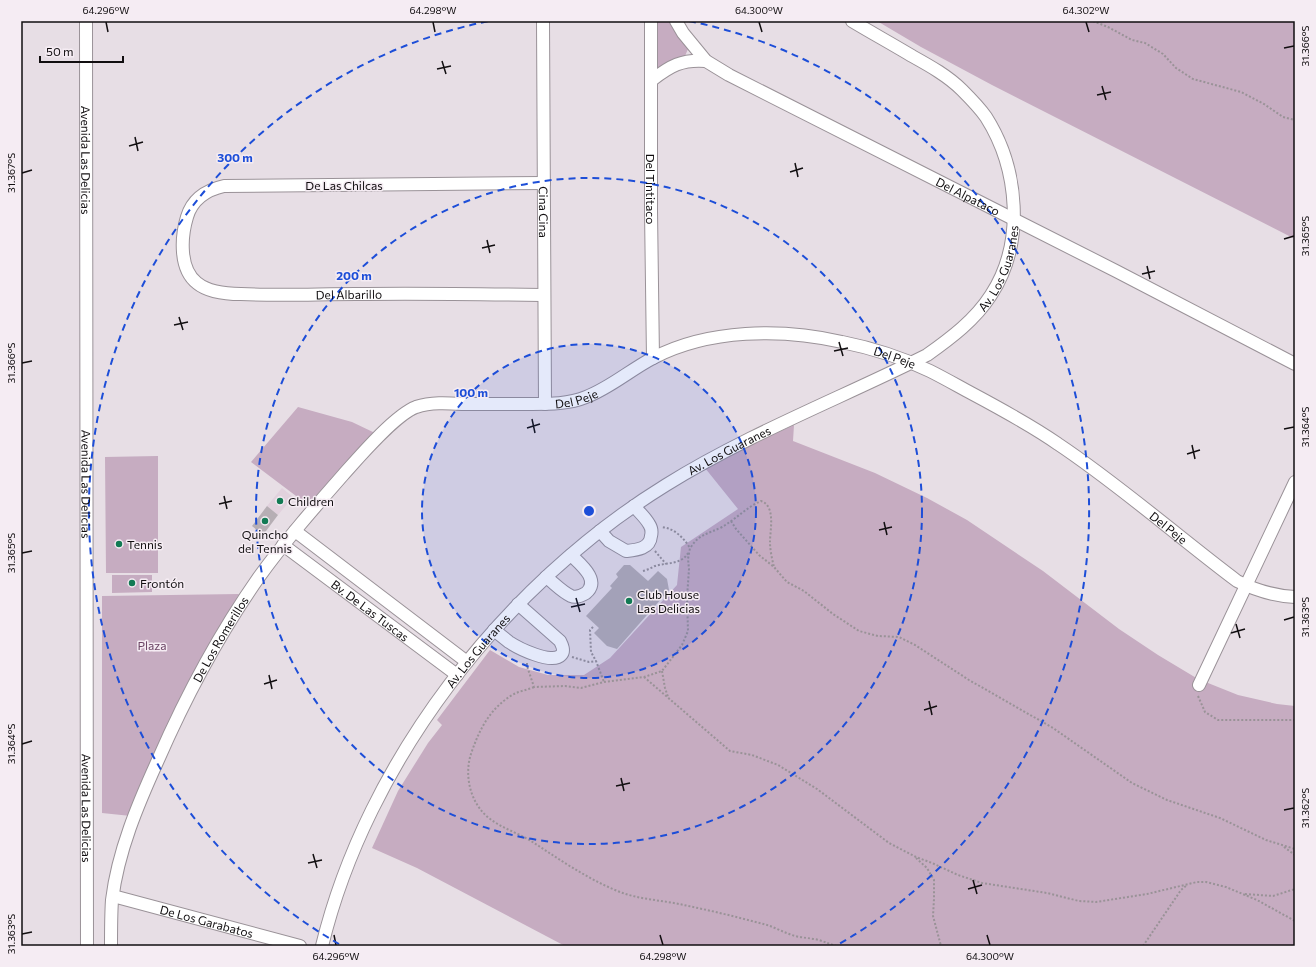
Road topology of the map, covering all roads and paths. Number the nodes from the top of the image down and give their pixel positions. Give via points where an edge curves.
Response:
1 (86, 21) edge
2 (543, 21) edge
3 (651, 21) edge
4 (676, 21) edge
5 (852, 21) edge
6 (1093, 21) edge
7 (692, 44) junction
8 (687, 61) junction
9 (706, 61) junction
10 (652, 80) junction
11 (1295, 120) edge
12 (544, 183) junction
13 (1014, 220) junction
14 (183, 245) joint
15 (544, 295) junction
16 (654, 358) junction
17 (911, 363) junction
18 (1295, 364) edge
19 (441, 403) joint
20 (545, 404) junction
21 (1295, 482) edge
22 (634, 506) junction
23 (731, 521) junction
24 (650, 526) junction
25 (295, 531) junction
26 (600, 531) junction
27 (649, 544) junction
28 (283, 546) junction
29 (690, 548) junction
30 (571, 554) junction
31 (666, 564) junction
32 (774, 567) junction
33 (643, 571) dead end
34 (546, 577) junction
35 (1246, 586) junction
36 (1295, 597) edge
37 (518, 604) junction
38 (593, 627) dead end
39 (494, 630) junction
40 (529, 652) junction
41 (562, 653) junction
42 (596, 661) junction
43 (467, 662) junction
44 (662, 671) junction
45 (457, 675) junction
46 (644, 677) junction
47 (604, 682) junction
48 (1199, 685) joint
49 (534, 688) junction
50 (668, 698) junction
51 (1295, 720) edge
52 (1281, 845) junction
53 (1295, 848) edge
54 (1295, 854) edge
55 (916, 857) junction
56 (1188, 884) junction
57 (1295, 889) edge
58 (1242, 893) junction
59 (113, 896) junction
60 (1295, 921) edge
61 (87, 946) edge
62 (111, 946) edge
63 (300, 946) edge
64 (322, 946) edge
65 (836, 946) edge
66 (941, 946) edge
67 (1143, 946) edge

1 - 61 street, Avenida Las Delicias
2 - 12 street, Cina Cina
3 - 10 street, Del Tintitaco
4 - 7 street, Del Alpataco
5 - 13 street, Av. Los Guaranes via 949,79 985,116 995,133 1006,162 1013,196
6 - 11 path via 1132,40 1145,43 1193,79 1241,92 1283,117
7 - 8 street
7 - 9 street, Del Alpataco
8 - 9 street, Del Alpataco
8 - 10 street, Del Alpataco
9 - 13 street, Del Alpataco
10 - 16 street, Del Tintitaco
12 - 14 street, De Las Chilcas via 212,188 200,196 189,211
12 - 15 street, Cina Cina
13 - 17 street, Av. Los Guaranes via 1005,264 990,297 959,331 927,355
13 - 18 street, Del Alpataco
14 - 15 street, Del Albarillo via 187,267 197,283 207,288 240,294
15 - 20 street, Cina Cina
16 - 17 street, Del Peje via 670,350 714,338 772,334 841,341
16 - 20 street, Del Peje via 585,398
17 - 22 street, Av. Los Guaranes via 718,455 666,484
17 - 35 street, Del Peje via 931,371 1012,415 1058,443 1236,581
19 - 20 street, Del Peje
19 - 25 street, De Los Romerillos via 412,409 395,422 348,470
21 - 35 street
22 - 24 street
22 - 26 street, Av. Los Guaranes
23 - 29 path via 701,536
23 - 32 path via 750,547
23 - 32 path via 755,503 761,500 764,502 772,519 770,542
24 - 27 street via 652,531
24 - 29 path via 666,527 676,532
25 - 28 street, De Los Romerillos
25 - 43 street, Bv. De Las Tuscas
26 - 27 street via 609,541 626,551
26 - 30 street, Av. Los Guaranes
27 - 31 path
28 - 45 street, Bv. De Las Tuscas
28 - 59 street, De Los Romerillos via 246,596 194,683 173,725 133,820
29 - 31 path via 687,557 677,563
29 - 44 path via 688,631 682,645
30 - 34 street, Av. Los Guaranes
30 - 34 street via 591,578 588,591 578,597 572,596
31 - 33 path
32 - 52 path via 787,582 859,630 878,636 899,637 915,645 969,680 1053,728 1132,783 1167,800 1220,818
34 - 37 street, Av. Los Guaranes
35 - 36 street, Del Peje via 1268,593
35 - 48 street
37 - 39 street, Av. Los Guaranes
37 - 41 street via 560,641
38 - 42 path via 589,639 591,652
39 - 40 street via 509,642
39 - 43 street, Av. Los Guaranes
40 - 41 street via 550,658 561,656
40 - 49 path via 527,666
41 - 42 path via 589,662
42 - 47 path
43 - 45 street, Av. Los Guaranes
44 - 46 path
44 - 50 path
45 - 64 street, Av. Los Guaranes via 417,730 385,784 343,877
46 - 47 path
46 - 50 path
47 - 49 path via 581,688
48 - 51 path via 1198,697 1205,712 1218,720
49 - 65 path via 514,694 497,707 483,724 470,756 468,773 471,792 478,807 486,816 574,869 620,892 738,917
50 - 55 path via 730,751 752,755 778,765 817,789 889,843
52 - 53 path
52 - 54 path
55 - 56 path via 982,883 1047,893 1079,901 1116,900
55 - 66 path via 934,880 933,916
56 - 58 path via 1206,882
56 - 67 path via 1181,890
57 - 58 path via 1273,896
58 - 60 path
59 - 62 street, De Los Romerillos
59 - 63 street, De Los Garabatos

